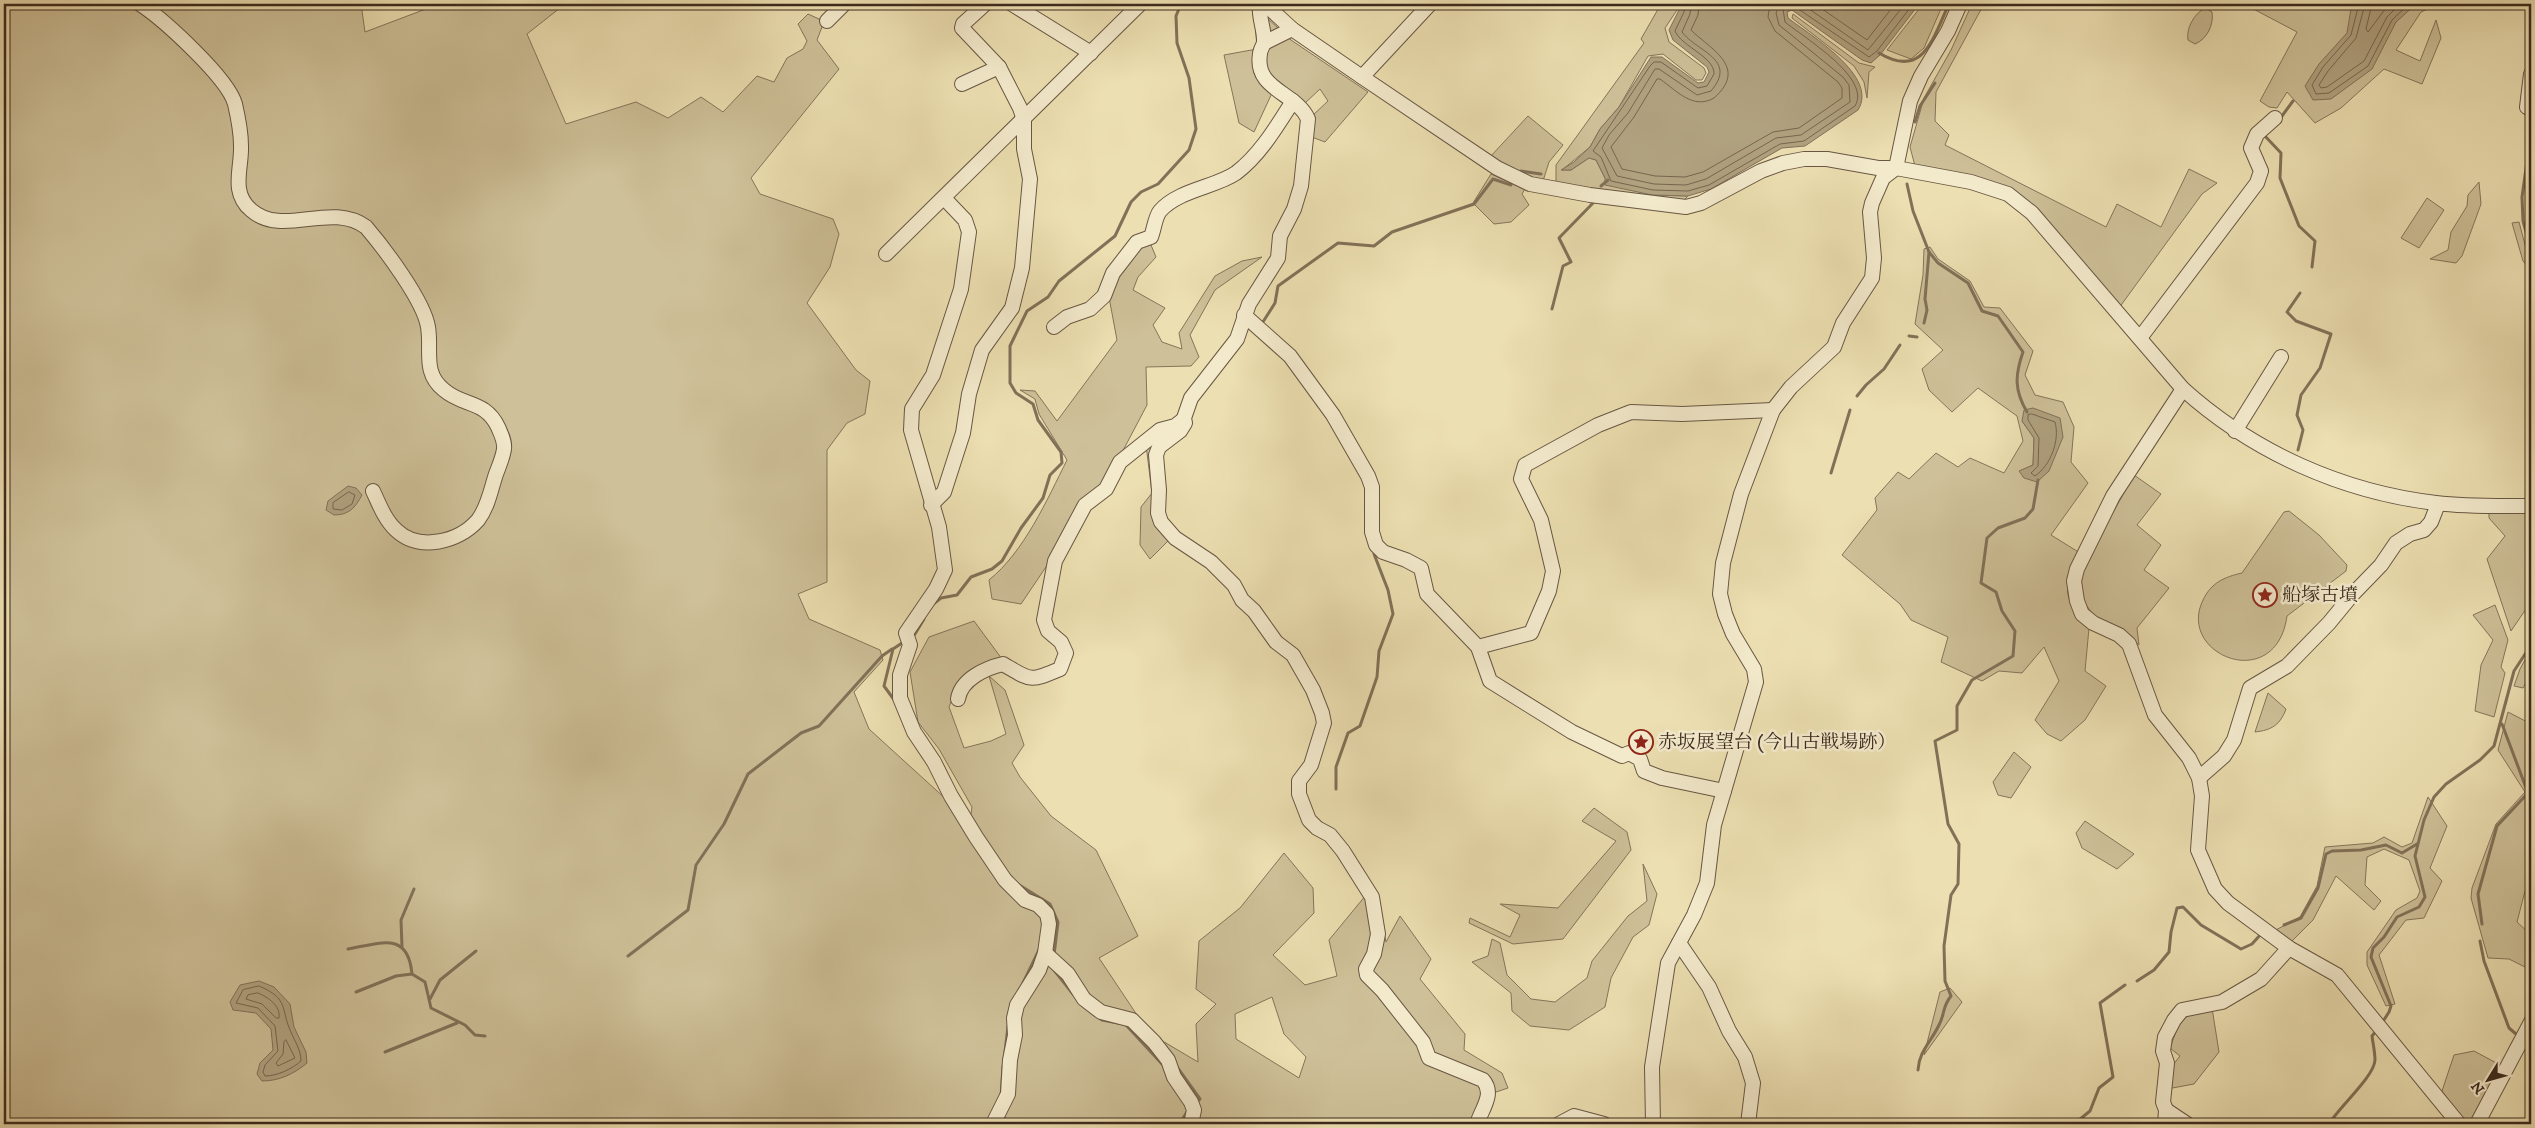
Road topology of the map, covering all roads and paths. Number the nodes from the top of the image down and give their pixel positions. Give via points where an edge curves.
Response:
1 (140, 4) edge
2 (844, 4) edge
3 (986, 4) edge
4 (1012, 4) edge
5 (1140, 4) edge
6 (1260, 4) edge
7 (1265, 4) edge
8 (1430, 4) edge
9 (1960, 4) edge
10 (827, 21) dead end
11 (1292, 29) junction
12 (1264, 43) junction
13 (1091, 53) junction
14 (1000, 67) junction
15 (2531, 74) edge
16 (1362, 77) junction
17 (962, 84) dead end
18 (1293, 101) junction
19 (2529, 108) edge
20 (2275, 118) dead end
21 (1024, 120) junction
22 (1896, 168) junction
23 (944, 198) junction
24 (886, 254) dead end
25 (1244, 315) junction
26 (1054, 326) dead end
27 (2140, 338) junction
28 (2282, 357) dead end
29 (2183, 389) junction
30 (1773, 410) junction
31 (1184, 418) junction
32 (2235, 430) junction
33 (373, 491) dead end
34 (2438, 504) junction
35 (931, 505) junction
36 (2531, 506) edge
37 (1478, 647) junction
38 (958, 699) dead end
39 (2199, 778) junction
40 (1724, 791) junction
41 (1679, 943) junction
42 (2289, 948) junction
43 (1049, 953) junction
44 (2531, 1022) edge
45 (998, 1116) edge
46 (2166, 1117) edge
47 (1191, 1124) edge
48 (1477, 1124) edge
49 (1559, 1124) edge
50 (1604, 1124) edge
51 (1653, 1124) edge
52 (1748, 1124) edge
53 (2187, 1124) edge
54 (2458, 1124) edge
55 (2477, 1124) edge

1 - 33 street via 203,60 232,95 241,147 238,187 249,209 266,219 291,221 325,215 354,220 366,227 423,309 433,378 452,396 485,409 493,416 503,437 504,449 486,508 471,526 455,536 438,543 416,540 397,531 380,508
2 - 10 street
3 - 14 street via 962,28
4 - 13 street
5 - 13 street
6 - 12 street
7 - 11 street
8 - 16 street
9 - 22 street via 1910,101
11 - 12 street
11 - 16 street
12 - 18 street via 1260,54 1264,80
13 - 21 street
14 - 17 street
14 - 21 street
15 - 19 street
16 - 22 street via 1497,168 1530,184 1590,195 1686,207 1701,204 1761,171 1804,159
18 - 25 street via 1308,119 1301,186 1280,236 1278,258
18 - 26 street via 1272,134 1241,169 1234,175 1190,191 1160,212 1151,237 1137,242 1113,273 1104,296 1090,309 1067,317
20 - 27 street via 2257,134 2251,148 2261,171 2257,182
21 - 23 street
21 - 35 street via 1024,149 1030,179 1022,268 1012,308 982,350 969,394 963,433 944,492
22 - 27 street via 1979,184 2008,194 2020,202
22 - 30 street via 1884,178 1870,212 1874,258 1872,278 1843,323 1834,347 1791,387
23 - 24 street
23 - 35 street via 965,220 969,232 961,289 933,375 912,409 911,430
25 - 31 street via 1237,339 1191,398
25 - 37 street via 1290,356 1333,416 1372,487 1372,532 1376,545 1383,552 1421,568 1427,594
27 - 29 street
28 - 32 street
29 - 32 street
29 - 39 street via 2113,496 2077,569 2074,582 2082,614 2129,644 2155,715
30 - 37 street via 1682,414 1631,412 1598,425 1524,465 1521,479 1541,520 1553,571 1549,591 1531,633
30 - 40 street via 1741,494 1723,563 1720,594 1725,614 1754,669 1756,682
31 - 38 street via 1175,426 1160,430 1120,462 1106,489 1085,505 1055,562 1044,620 1048,631 1061,642 1066,654 1060,669 1028,679 1003,664 984,669 959,692
31 - 48 street via 1180,431 1159,447 1156,455 1161,522 1175,538 1211,562 1239,590 1242,600 1276,642 1293,655 1313,690 1324,723 1311,765 1299,780 1299,794 1309,820 1330,835 1372,897 1378,934 1374,954 1366,969 1367,975 1423,1042 1428,1058 1483,1080 1488,1086 1489,1093
32 - 34 street via 2301,466 2340,481 2380,493
34 - 36 street
34 - 39 street via 2424,530 2396,543 2381,565 2286,666 2250,688 2234,740 2224,756
35 - 43 street via 939,527 945,570 908,639 900,675 900,698 914,732 951,796 1009,884 1046,914
37 - 40 street via 1490,681 1572,732 1622,756 1629,753 1640,759 1644,771 1662,778
39 - 42 street via 2202,796 2198,850 2215,889 2228,903
40 - 41 street via 1714,825 1707,883
41 - 51 street via 1668,963 1652,1067
41 - 52 street via 1709,987 1728,1031 1745,1057 1753,1083
42 - 46 street via 2261,979 2222,1002 2182,1010 2174,1020 2165,1037 2163,1051 2167,1063 2163,1102
42 - 54 street via 2337,976
43 - 45 street via 1017,1005 1008,1094
43 - 47 street via 1084,999 1101,1012 1132,1020 1154,1042 1193,1106
44 - 55 street
46 - 53 street
49 - 50 street via 1574,1116

